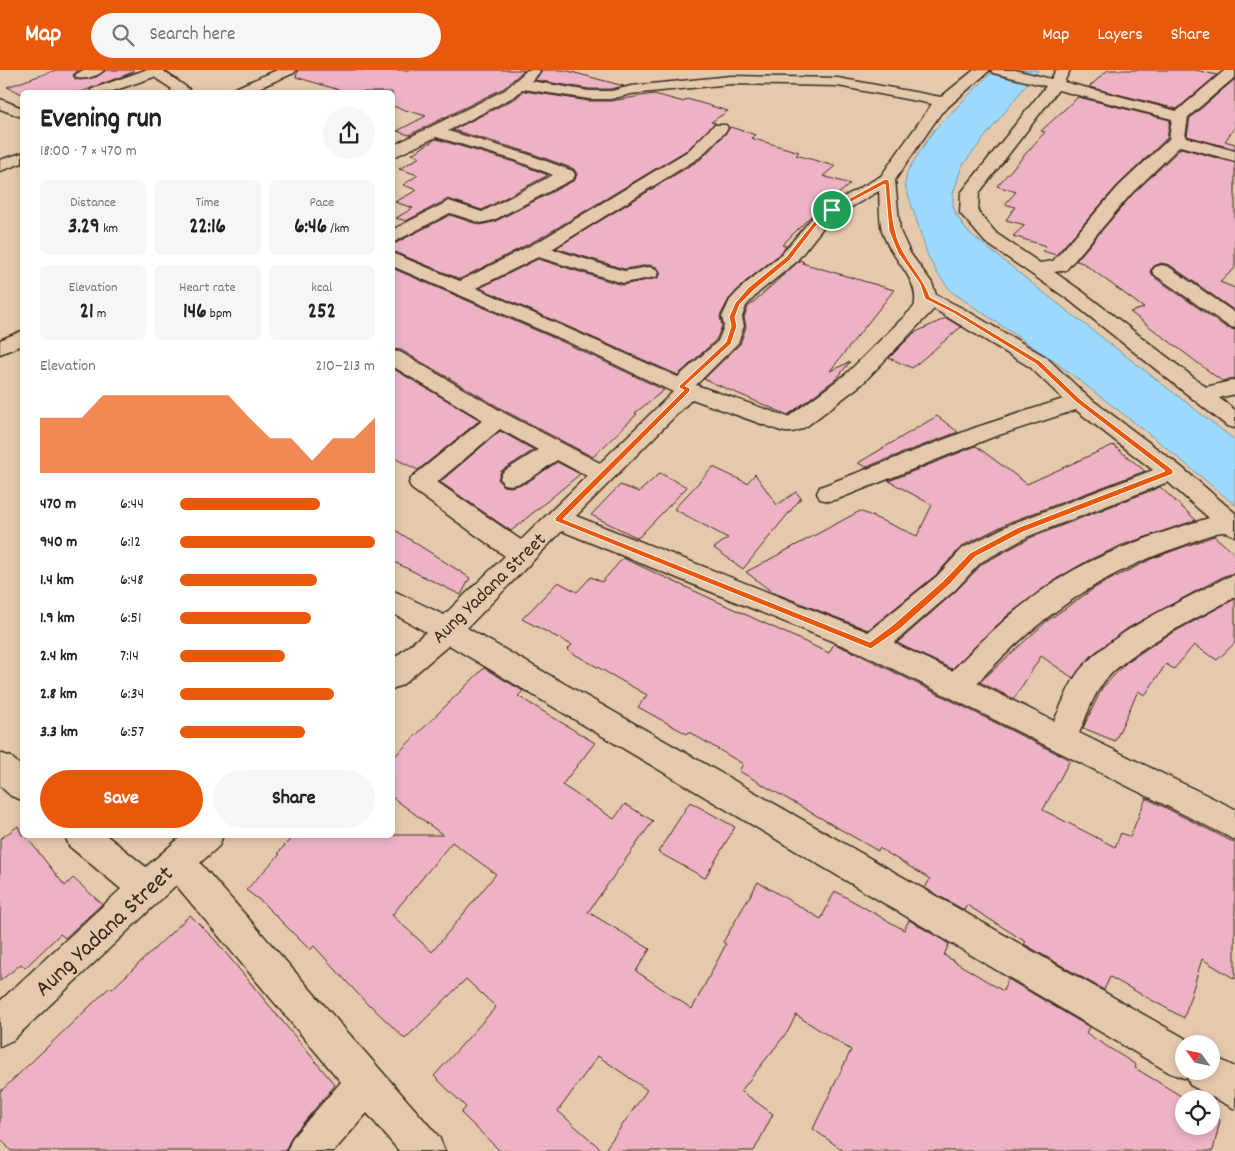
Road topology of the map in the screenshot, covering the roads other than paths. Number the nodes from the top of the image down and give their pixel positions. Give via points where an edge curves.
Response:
1 (97, 70) edge
2 (289, 70) edge
3 (535, 70) edge
4 (983, 70) edge
5 (998, 70) edge
6 (154, 71) edge
7 (1233, 72) edge
8 (82, 75) dead end
9 (730, 75) edge
10 (1053, 78) edge
11 (520, 84) junction
12 (102, 90) edge
13 (180, 90) edge
14 (243, 90) edge
15 (943, 102) junction
16 (0, 104) edge
17 (20, 112) edge
18 (1180, 116) junction
19 (720, 128) dead end
20 (436, 132) junction
21 (395, 135) edge
22 (1177, 140) junction
23 (413, 144) junction
24 (395, 152) edge
25 (1235, 156) edge
26 (20, 159) edge
27 (0, 166) edge
28 (887, 180) junction
29 (395, 236) edge
30 (536, 250) junction
31 (395, 260) edge
32 (1038, 269) junction
33 (1162, 271) dead end
34 (649, 273) dead end
35 (459, 289) junction
36 (928, 298) junction
37 (1235, 322) edge
38 (395, 359) edge
39 (1235, 387) edge
40 (684, 388) junction
41 (1202, 395) junction
42 (1079, 401) junction
43 (498, 419) junction
44 (1235, 421) edge
45 (557, 449) junction
46 (1171, 472) junction
47 (603, 475) junction
48 (512, 478) dead end
49 (829, 493) dead end
50 (558, 519) junction
51 (1232, 524) edge
52 (523, 555) junction
53 (1235, 585) edge
54 (395, 602) edge
55 (447, 630) junction
56 (871, 645) junction
57 (395, 673) edge
58 (954, 688) junction
59 (1061, 739) junction
60 (1235, 825) edge
61 (85, 838) edge
62 (204, 838) edge
63 (177, 861) junction
64 (146, 889) junction
65 (0, 1027) edge
66 (1175, 1054) edge
67 (1220, 1080) edge
68 (366, 1084) junction
69 (1235, 1089) edge
70 (307, 1151) edge
71 (425, 1151) edge

1 - 8 street
2 - 14 street
3 - 11 street
4 - 15 street, Aung Yadana Street
5 - 10 street
6 - 12 street
6 - 13 street
7 - 18 street
9 - 11 street via 612,95 589,95
9 - 15 street via 838,82
10 - 18 street
10 - 32 street via 970,193 969,213 991,238
11 - 20 street via 510,93
15 - 28 street, Aung Yadana Street
16 - 17 street
18 - 22 street
19 - 30 street via 694,154
20 - 23 street
20 - 29 street via 521,157 567,175 488,216 481,218 446,207
21 - 23 street
22 - 25 street
22 - 32 street via 1126,190 1059,266
23 - 24 street
26 - 27 street
28 - 36 street via 891,231
28 - 40 street, Aung Yadana Street via 832,210 814,224 788,258 737,304 728,343
30 - 34 street via 623,277
30 - 35 street
31 - 35 street
32 - 41 street
33 - 37 street
35 - 40 street
36 - 40 street via 924,309 854,379 793,425 782,425
36 - 42 street via 1038,362
38 - 43 street
39 - 41 street
40 - 47 street, Aung Yadana Street
41 - 44 street
42 - 46 street
42 - 49 street via 984,432
43 - 45 street
43 - 52 street via 421,483
45 - 47 street
45 - 48 street
46 - 51 street
46 - 56 street via 1020,530 972,555 946,583
47 - 50 street, Aung Yadana Street
50 - 52 street, Aung Yadana Street
50 - 56 street
51 - 58 street via 1174,538 1109,564 1065,589 988,652
52 - 55 street, Aung Yadana Street
53 - 59 street via 1109,658 1090,680
54 - 55 street
55 - 57 street, Aung Yadana Street
55 - 66 street
56 - 58 street
58 - 59 street
59 - 60 street
61 - 64 street
62 - 63 street, Aung Yadana Street
63 - 64 street, Aung Yadana Street
63 - 68 street
64 - 65 street, Aung Yadana Street
67 - 69 street
68 - 70 street
68 - 71 street

